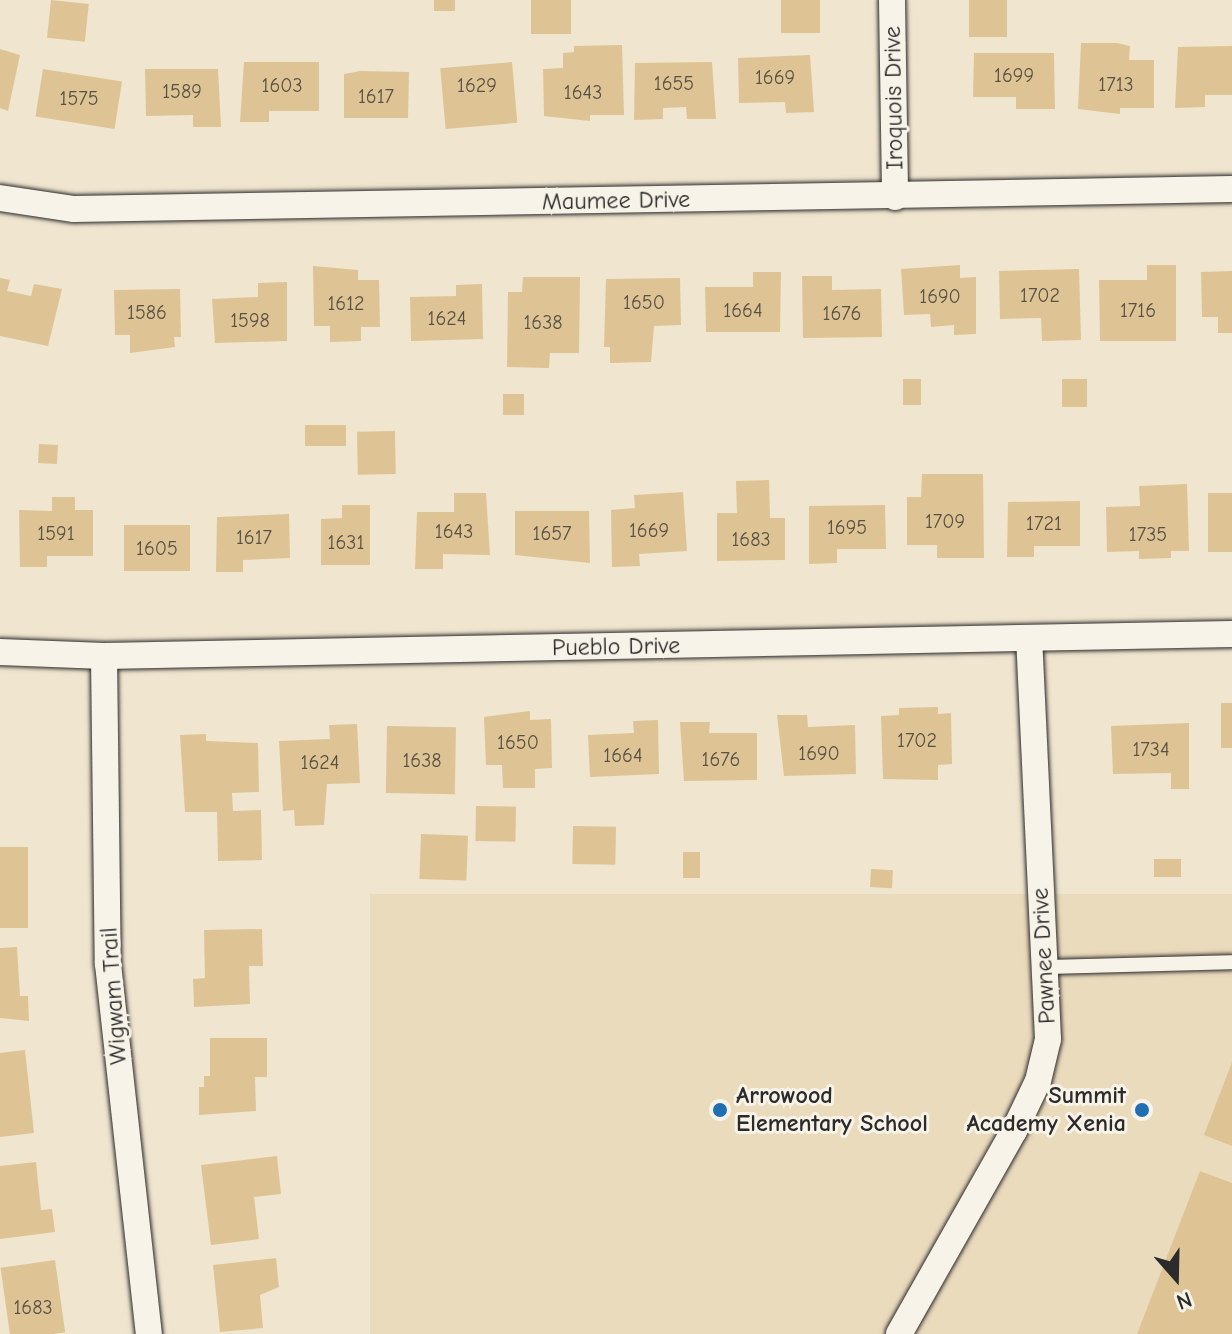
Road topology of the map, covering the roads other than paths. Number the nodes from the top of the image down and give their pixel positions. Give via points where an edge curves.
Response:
1 (892, 0) edge
2 (1232, 189) edge
3 (895, 197) junction
4 (0, 198) edge
5 (1232, 634) edge
6 (1029, 638) junction
7 (0, 652) edge
8 (104, 656) junction
9 (1232, 962) edge
10 (1045, 967) junction
11 (149, 1334) edge
12 (899, 1334) edge

1 - 3 street, Iroquois Drive
2 - 3 street, Maumee Drive
3 - 4 street, Maumee Drive via 74,209
5 - 6 street, Pueblo Drive
6 - 8 street, Pueblo Drive
6 - 10 street, Pawnee Drive
7 - 8 street, Pueblo Drive
8 - 11 street, Wigwam Trail via 108,964
9 - 10 lane
10 - 12 street, Pawnee Drive via 1048,1039 1038,1081

